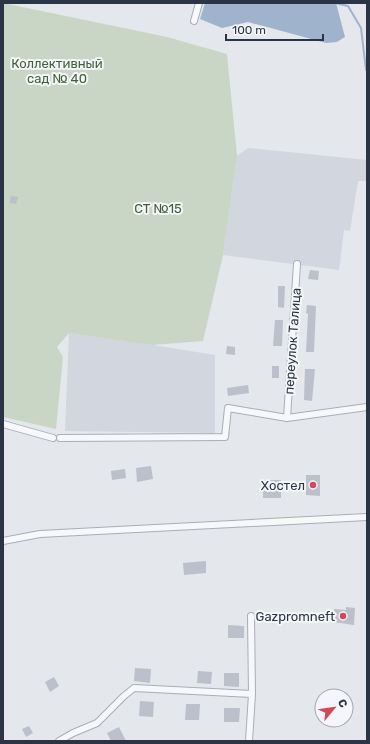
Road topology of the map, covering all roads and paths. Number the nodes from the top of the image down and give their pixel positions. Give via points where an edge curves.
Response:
1 (199, 3) edge
2 (194, 21) dead end
3 (297, 264) dead end
4 (367, 407) edge
5 (287, 418) junction
6 (3, 424) edge
7 (367, 517) edge
8 (3, 541) edge
9 (251, 616) dead end
10 (252, 694) junction
11 (59, 741) edge
12 (249, 741) edge

1 - 2 street
3 - 5 street, переулок Талица
4 - 5 street
5 - 6 street via 228,408 225,437 57,438
7 - 8 street via 40,534
9 - 10 street
10 - 11 street via 134,688 97,723
10 - 12 street

